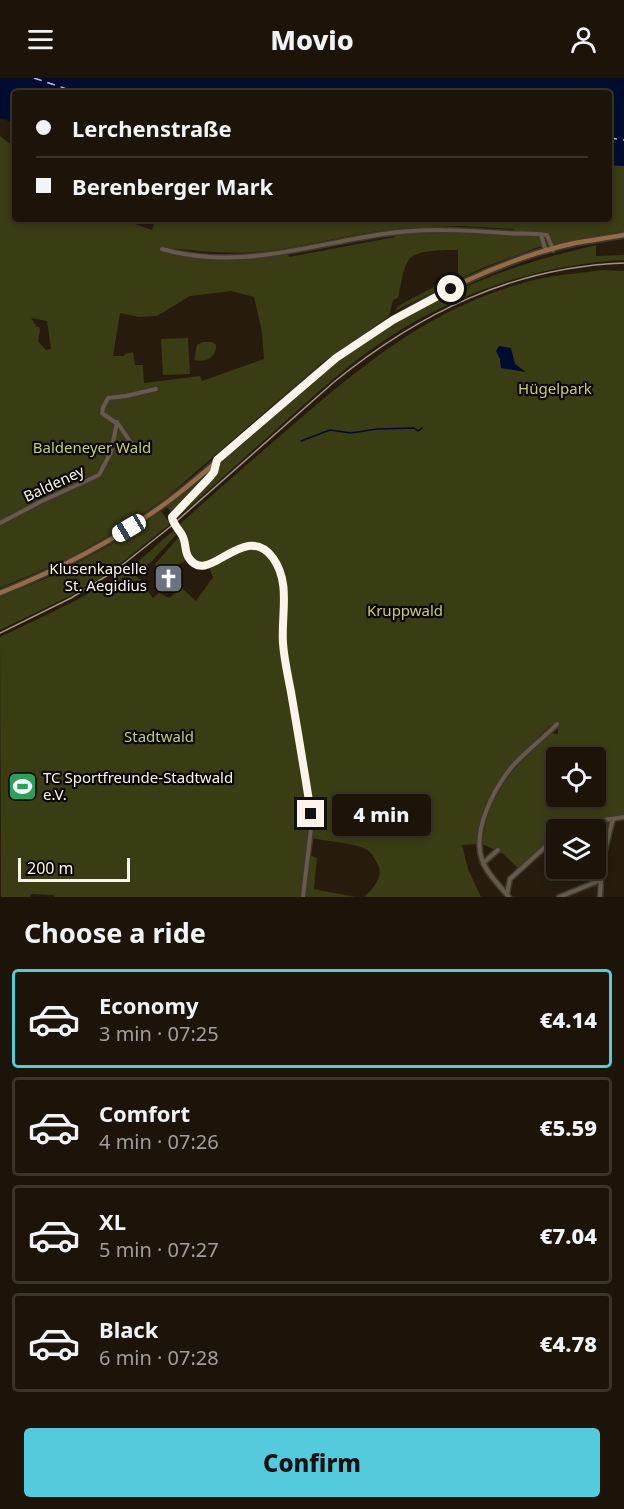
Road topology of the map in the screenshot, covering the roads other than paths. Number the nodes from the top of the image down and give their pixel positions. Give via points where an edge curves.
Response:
1 (541, 234) junction
2 (624, 235) edge
3 (162, 249) dead end
4 (553, 250) junction
5 (546, 252) junction
6 (156, 389) dead end
7 (117, 422) junction
8 (133, 446) dead end
9 (217, 460) junction
10 (0, 523) edge
11 (0, 593) edge
12 (557, 724) dead end
13 (624, 818) edge
14 (613, 819) junction
15 (606, 820) edge
16 (546, 848) edge
17 (498, 850) dead end
18 (483, 863) junction
19 (601, 880) junction
20 (508, 896) edge
21 (303, 897) edge
22 (559, 897) edge
23 (600, 897) edge

1 - 3 street via 422,230 247,258 195,256
1 - 4 street via 547,236
1 - 5 street
2 - 4 main road
4 - 5 main road
5 - 9 main road via 451,289 364,338 312,377
6 - 7 street via 108,398 102,413
7 - 8 street
7 - 10 street, Baldeney via 111,452 99,475
9 - 11 main road via 129,528 56,569
9 - 21 street via 214,472 172,517 172,522 184,539 188,558 196,564 205,566 244,546 254,545 266,551 279,569 284,584 283,643 312,820
12 - 18 street via 515,764 500,785 481,835
13 - 14 street
14 - 15 street
14 - 19 street
16 - 20 street via 510,879
17 - 18 street
18 - 20 street
19 - 22 street
19 - 23 street

